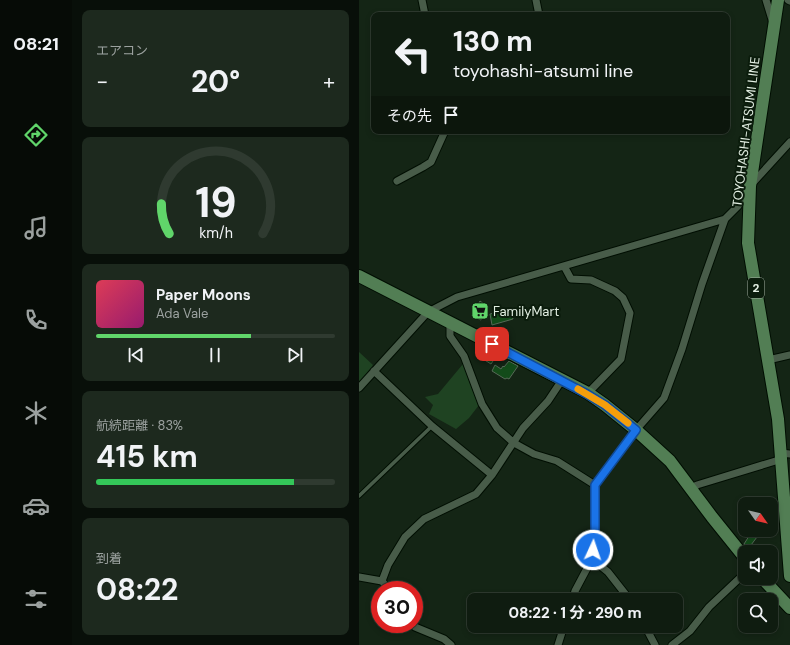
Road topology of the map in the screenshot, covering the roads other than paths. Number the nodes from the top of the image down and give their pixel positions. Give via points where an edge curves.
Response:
1 (422, 0) edge
2 (536, 0) edge
3 (766, 0) edge
4 (778, 0) edge
5 (424, 12) edge
6 (538, 12) edge
7 (774, 25) junction
8 (444, 134) edge
9 (790, 142) edge
10 (397, 181) dead end
11 (750, 186) junction
12 (725, 219) junction
13 (564, 266) junction
14 (359, 276) edge
15 (428, 312) junction
16 (450, 323) junction
17 (790, 355) edge
18 (768, 360) junction
19 (374, 371) junction
20 (562, 380) junction
21 (359, 388) edge
22 (587, 394) junction
23 (432, 426) junction
24 (636, 430) junction
25 (513, 443) junction
26 (784, 456) edge
27 (492, 475) junction
28 (595, 485) junction
29 (691, 489) junction
30 (359, 496) edge
31 (738, 549) edge
32 (592, 559) junction
33 (790, 576) edge
34 (359, 577) edge
35 (738, 580) edge
36 (382, 581) joint
37 (769, 585) edge
38 (574, 593) edge
39 (624, 593) edge
40 (790, 608) edge
41 (423, 630) edge
42 (561, 633) edge
43 (649, 633) edge
44 (444, 639) junction
45 (437, 645) edge
46 (451, 645) edge
47 (557, 645) edge
48 (655, 645) edge
49 (672, 645) edge

1 - 5 street
2 - 6 street
3 - 7 street
4 - 7 main road, TOYOHASHI-ATSUMI LINE / 2
7 - 11 main road, TOYOHASHI-ATSUMI LINE / 2
8 - 10 street via 431,162
9 - 11 street
11 - 12 street via 738,206
11 - 18 main road, TOYOHASHI-ATSUMI LINE / 2 via 748,243
12 - 13 street
12 - 24 street via 683,349 664,398
13 - 15 street via 457,297
13 - 22 street via 571,279 591,280 615,291 623,298 631,313 621,359
14 - 15 main road
15 - 16 main road
15 - 19 street
16 - 20 main road
16 - 25 street via 450,336 464,356 482,404 497,428
17 - 18 street
18 - 26 main road, TOYOHASHI-ATSUMI LINE / 2
19 - 21 street
19 - 23 street
20 - 22 main road
20 - 25 street via 549,401 523,428
22 - 24 main road
23 - 27 street
23 - 30 lane
24 - 28 street
24 - 29 main road via 670,461
25 - 27 street
25 - 28 street via 534,454 557,461
26 - 29 street
26 - 33 main road, TOYOHASHI-ATSUMI LINE / 2
27 - 36 street via 476,494 424,519 405,537 388,565
28 - 32 street via 595,541
29 - 31 main road
32 - 38 street
32 - 39 street via 608,572
34 - 36 street
35 - 49 street
37 - 40 main road
41 - 44 street
42 - 47 street
43 - 48 street
44 - 45 street
44 - 46 street

